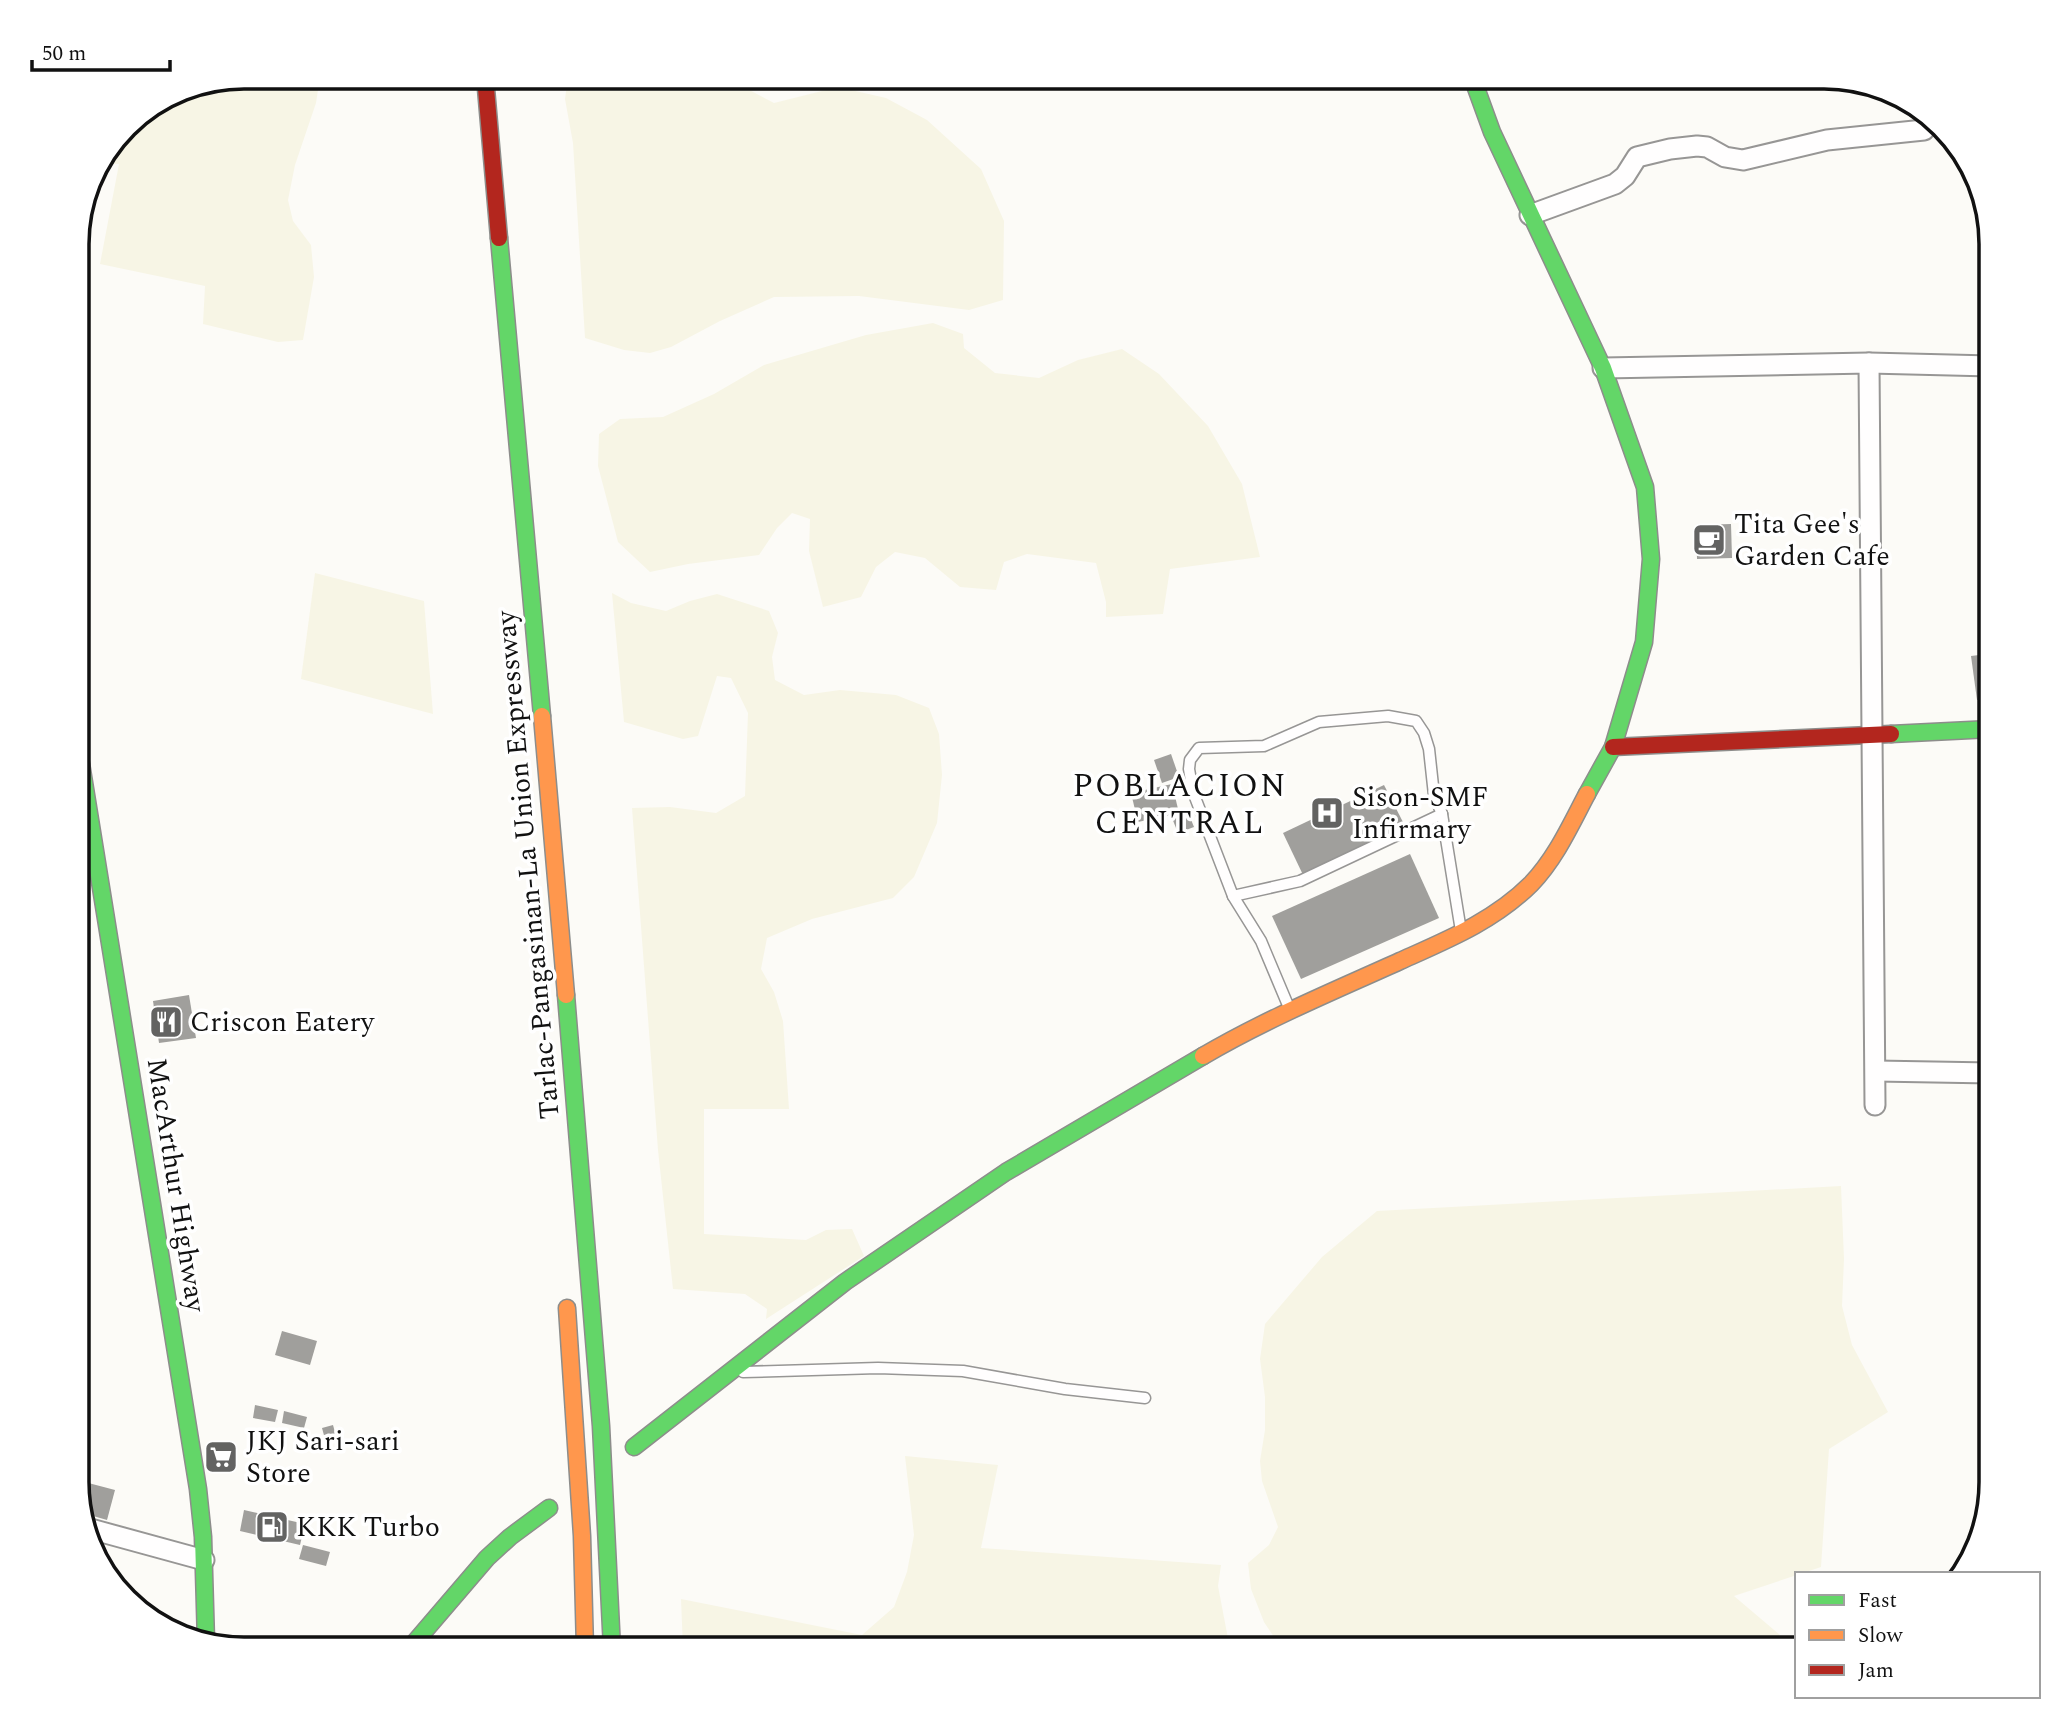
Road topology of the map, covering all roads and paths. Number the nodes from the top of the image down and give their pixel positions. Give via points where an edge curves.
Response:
1 (486, 89) edge
2 (1476, 89) edge
3 (1924, 130) dead end
4 (1531, 215) junction
5 (1869, 363) junction
6 (1979, 366) edge
7 (1603, 368) junction
8 (1979, 730) edge
9 (1872, 736) junction
10 (1613, 747) junction
11 (1442, 814) junction
12 (90, 820) edge
13 (1233, 896) junction
14 (1462, 933) junction
15 (1290, 1011) junction
16 (1876, 1071) junction
17 (1979, 1073) edge
18 (1875, 1105) dead end
19 (566, 1291) dead end
20 (728, 1372) junction
21 (1145, 1398) dead end
22 (634, 1447) dead end
23 (549, 1508) dead end
24 (98, 1531) edge
25 (204, 1560) junction
26 (206, 1632) edge
27 (419, 1637) edge
28 (585, 1637) edge
29 (611, 1637) edge

1 - 29 main road, Tarlac-Pangasinan-La Union Expressway via 600,1412
2 - 4 main road
3 - 4 street via 1827,140 1743,160 1697,146 1652,152 1637,158 1615,184
4 - 7 main road
5 - 6 street
5 - 7 street
5 - 9 street
7 - 10 main road via 1644,487 1651,559 1644,642
8 - 9 main road
9 - 10 main road
9 - 16 street
10 - 14 main road via 1554,855 1532,883 1498,912
11 - 13 lane via 1300,881
11 - 13 lane via 1434,795 1424,733 1416,721 1407,718 1319,722 1264,746 1199,748 1190,760 1193,792
11 - 14 lane
12 - 25 main road, MacArthur Highway via 198,1489
13 - 15 lane via 1261,941
14 - 15 main road
15 - 20 main road via 1223,1044 1006,1172 845,1282
16 - 17 street
16 - 18 street
19 - 28 main road
20 - 21 lane via 962,1371
20 - 22 main road
23 - 27 main road via 486,1558
24 - 25 street
25 - 26 main road, MacArthur Highway

